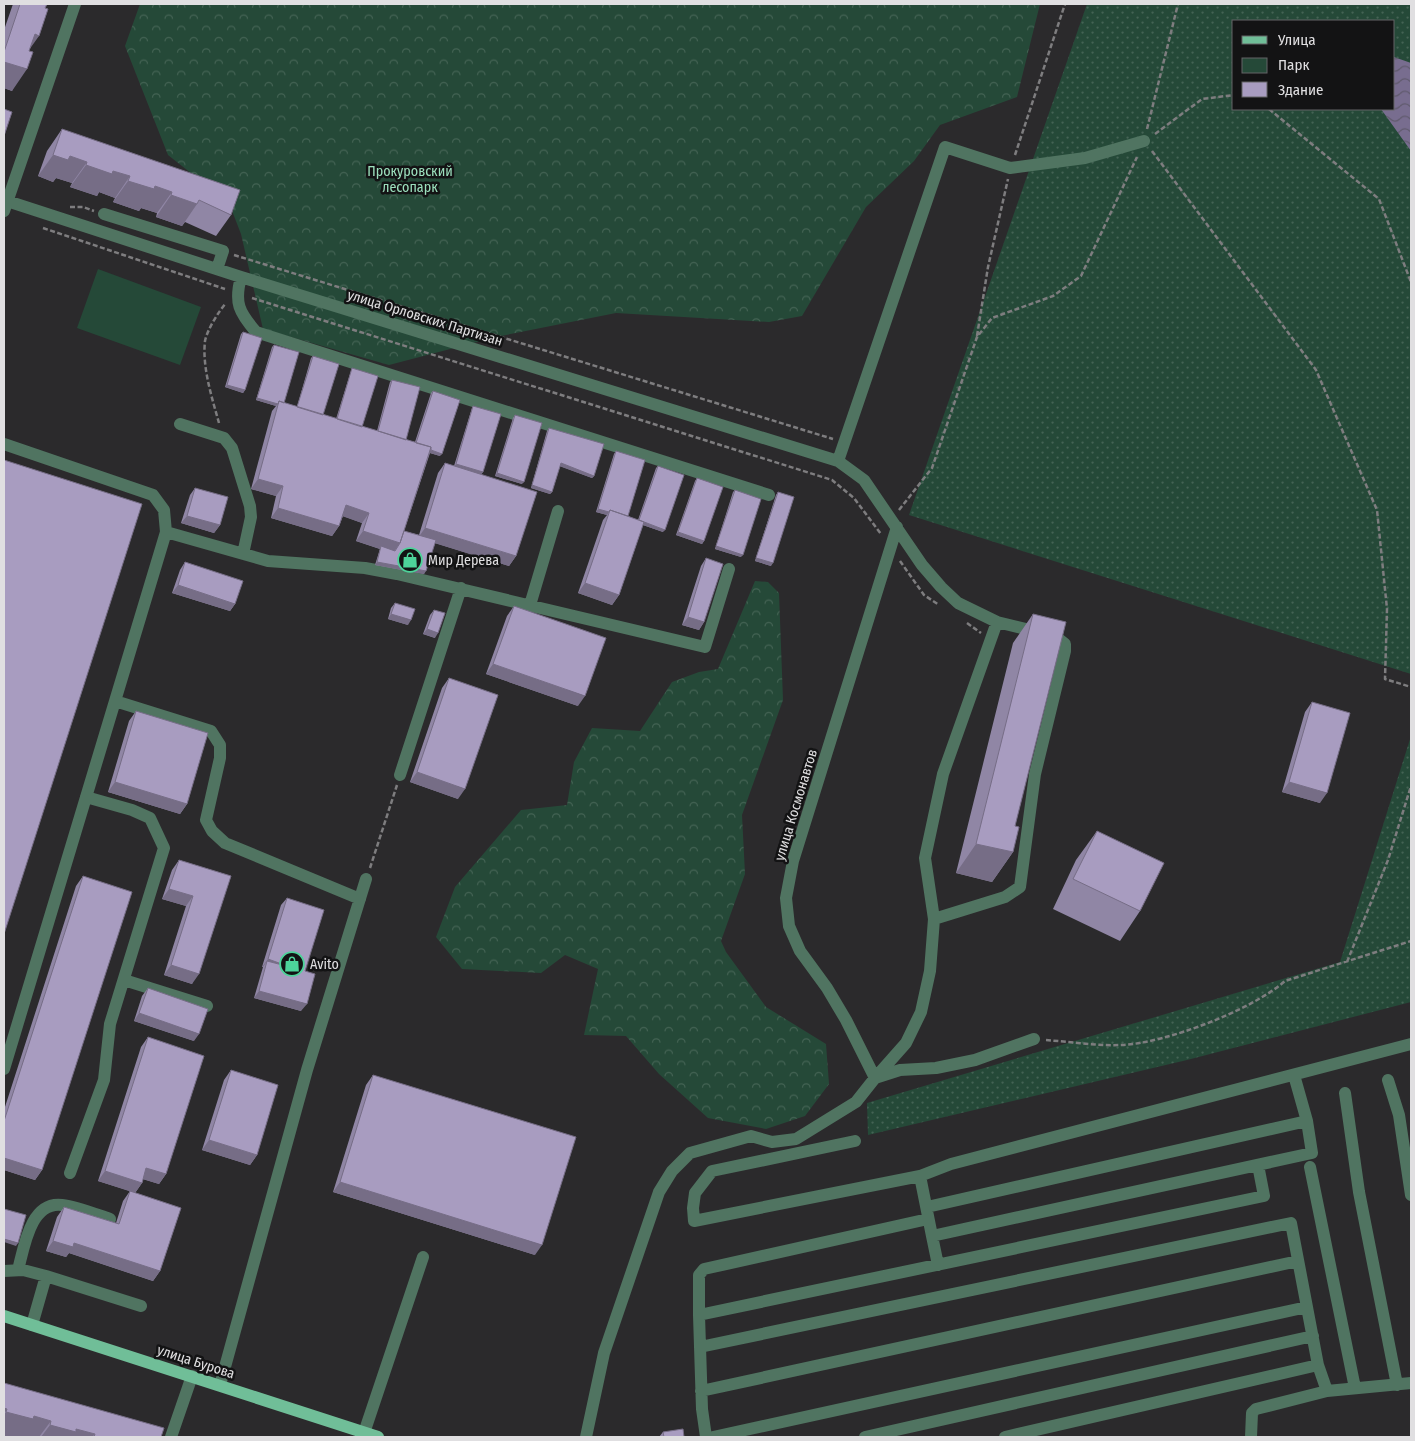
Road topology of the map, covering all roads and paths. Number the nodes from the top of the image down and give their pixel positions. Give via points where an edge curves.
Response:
1 (74, 4) edge
2 (1178, 4) edge
3 (1232, 96) edge
4 (1270, 110) edge
5 (1144, 141) junction
6 (5, 204) edge
7 (104, 214) dead end
8 (41, 227) dead end
9 (223, 251) junction
10 (217, 269) junction
11 (242, 277) junction
12 (1411, 282) edge
13 (236, 293) junction
14 (180, 424) dead end
15 (224, 438) junction
16 (844, 442) junction
17 (4, 444) edge
18 (838, 461) junction
19 (769, 496) dead end
20 (558, 511) dead end
21 (894, 522) junction
22 (166, 532) junction
23 (891, 546) junction
24 (243, 554) junction
25 (729, 569) dead end
26 (460, 588) junction
27 (530, 605) junction
28 (946, 610) dead end
29 (961, 620) dead end
30 (997, 622) junction
31 (991, 640) junction
32 (1411, 687) edge
33 (115, 702) junction
34 (400, 776) joint
35 (1411, 786) edge
36 (86, 797) junction
37 (366, 879) joint
38 (360, 899) junction
39 (934, 919) junction
40 (1411, 941) edge
41 (1347, 962) junction
42 (124, 980) junction
43 (207, 1006) dead end
44 (1034, 1038) joint
45 (1411, 1044) edge
46 (4, 1069) edge
47 (1294, 1075) junction
48 (875, 1078) junction
49 (1388, 1080) dead end
50 (1345, 1093) dead end
51 (1307, 1121) junction
52 (855, 1141) dead end
53 (1258, 1165) junction
54 (1310, 1167) dead end
55 (70, 1173) dead end
56 (920, 1176) junction
57 (1411, 1195) edge
58 (928, 1213) junction
59 (110, 1219) edge
60 (932, 1236) junction
61 (423, 1257) dead end
62 (1298, 1261) junction
63 (938, 1266) junction
64 (18, 1270) junction
65 (4, 1271) edge
66 (46, 1276) junction
67 (141, 1306) dead end
68 (1307, 1307) junction
69 (699, 1315) junction
70 (4, 1316) edge
71 (32, 1325) junction
72 (1313, 1336) junction
73 (700, 1347) junction
74 (1318, 1365) junction
75 (192, 1376) junction
76 (1411, 1383) edge
77 (220, 1385) junction
78 (1397, 1385) junction
79 (1354, 1388) junction
80 (701, 1391) junction
81 (1327, 1391) junction
82 (364, 1433) junction
83 (171, 1437) edge
84 (378, 1437) edge
85 (586, 1437) edge
86 (706, 1437) edge
87 (713, 1437) edge
88 (865, 1437) edge
89 (1005, 1437) edge
90 (1251, 1437) edge

1 - 6 street
2 - 5 path
3 - 5 path via 1202,99
4 - 12 path via 1379,199
5 - 16 street via 1085,158 1010,168 945,147
5 - 21 path via 1081,276 1053,296 992,318 977,337 932,468
5 - 32 path via 1316,370 1377,510 1387,609 1385,679
6 - 10 street, улица Орловских Партизан
7 - 9 street
8 - 13 path
9 - 10 street
9 - 16 path
10 - 11 street, улица Орловских Партизан
11 - 13 street
11 - 18 street, улица Орловских Партизан
13 - 15 path via 221,309 205,340 209,388
13 - 19 street via 242,316 256,332
13 - 23 path via 832,480 854,498
14 - 15 street
15 - 24 street via 232,448 250,506 251,517
16 - 18 street
17 - 22 street via 153,495 164,510
18 - 21 street, улица Орловских Партизан via 864,480
20 - 27 street
21 - 23 street, улица Космонавтов
21 - 30 street, улица Орловских Партизан via 941,587 958,603
22 - 24 street
22 - 33 street
23 - 28 path via 924,594
23 - 48 street, улица Космонавтов via 793,860 786,898 789,926 800,951 827,988
24 - 26 street via 268,561 365,568
25 - 27 street via 705,646
26 - 27 street
26 - 34 street
29 - 31 path
30 - 31 street
30 - 39 street, улица Орловских Партизан via 1055,636 1065,644 1035,774 1022,880 1015,892 1005,897
31 - 39 street via 943,774 925,858
33 - 36 street
33 - 38 street via 211,731 220,745 220,758 206,820 225,843
34 - 37 path
35 - 41 path via 1388,860
36 - 42 street via 150,818 164,848
36 - 46 street
37 - 38 street
38 - 77 street via 307,1070
39 - 48 street via 930,971 921,1012 906,1043
40 - 41 path
41 - 44 path via 1285,982 1271,994 1224,1017 1152,1040 1124,1045
42 - 43 street
42 - 55 street via 110,1024 104,1080
44 - 48 street via 975,1060 936,1068 900,1070
45 - 47 street
47 - 51 street
47 - 56 street via 951,1164
48 - 85 street via 856,1102 796,1139 772,1142 751,1136 690,1153 672,1170 659,1192 604,1353
49 - 57 street via 1399,1115
50 - 78 street via 1359,1192
51 - 53 street via 1312,1153
51 - 58 street
52 - 56 street via 712,1171 695,1193 694,1221
53 - 60 street
53 - 63 street via 1264,1196
54 - 79 street
56 - 58 street
58 - 60 street
58 - 69 street via 704,1269 699,1275
59 - 64 street via 60,1205 48,1207 31,1225
60 - 63 street
61 - 82 street
62 - 68 street
62 - 73 street via 1291,1223
62 - 80 street
63 - 69 street
64 - 65 street
64 - 66 street
66 - 67 street
66 - 71 street
68 - 72 street
68 - 87 street
69 - 73 street
70 - 71 main road, улица Бурова
71 - 75 main road, улица Бурова
72 - 74 street
72 - 88 street
73 - 80 street
74 - 81 street
74 - 89 street
75 - 77 main road, улица Бурова
75 - 83 street
76 - 78 street
77 - 82 main road, улица Бурова
78 - 79 street
79 - 81 street
80 - 86 street
81 - 90 street via 1256,1409 1252,1414
82 - 84 main road, улица Бурова

